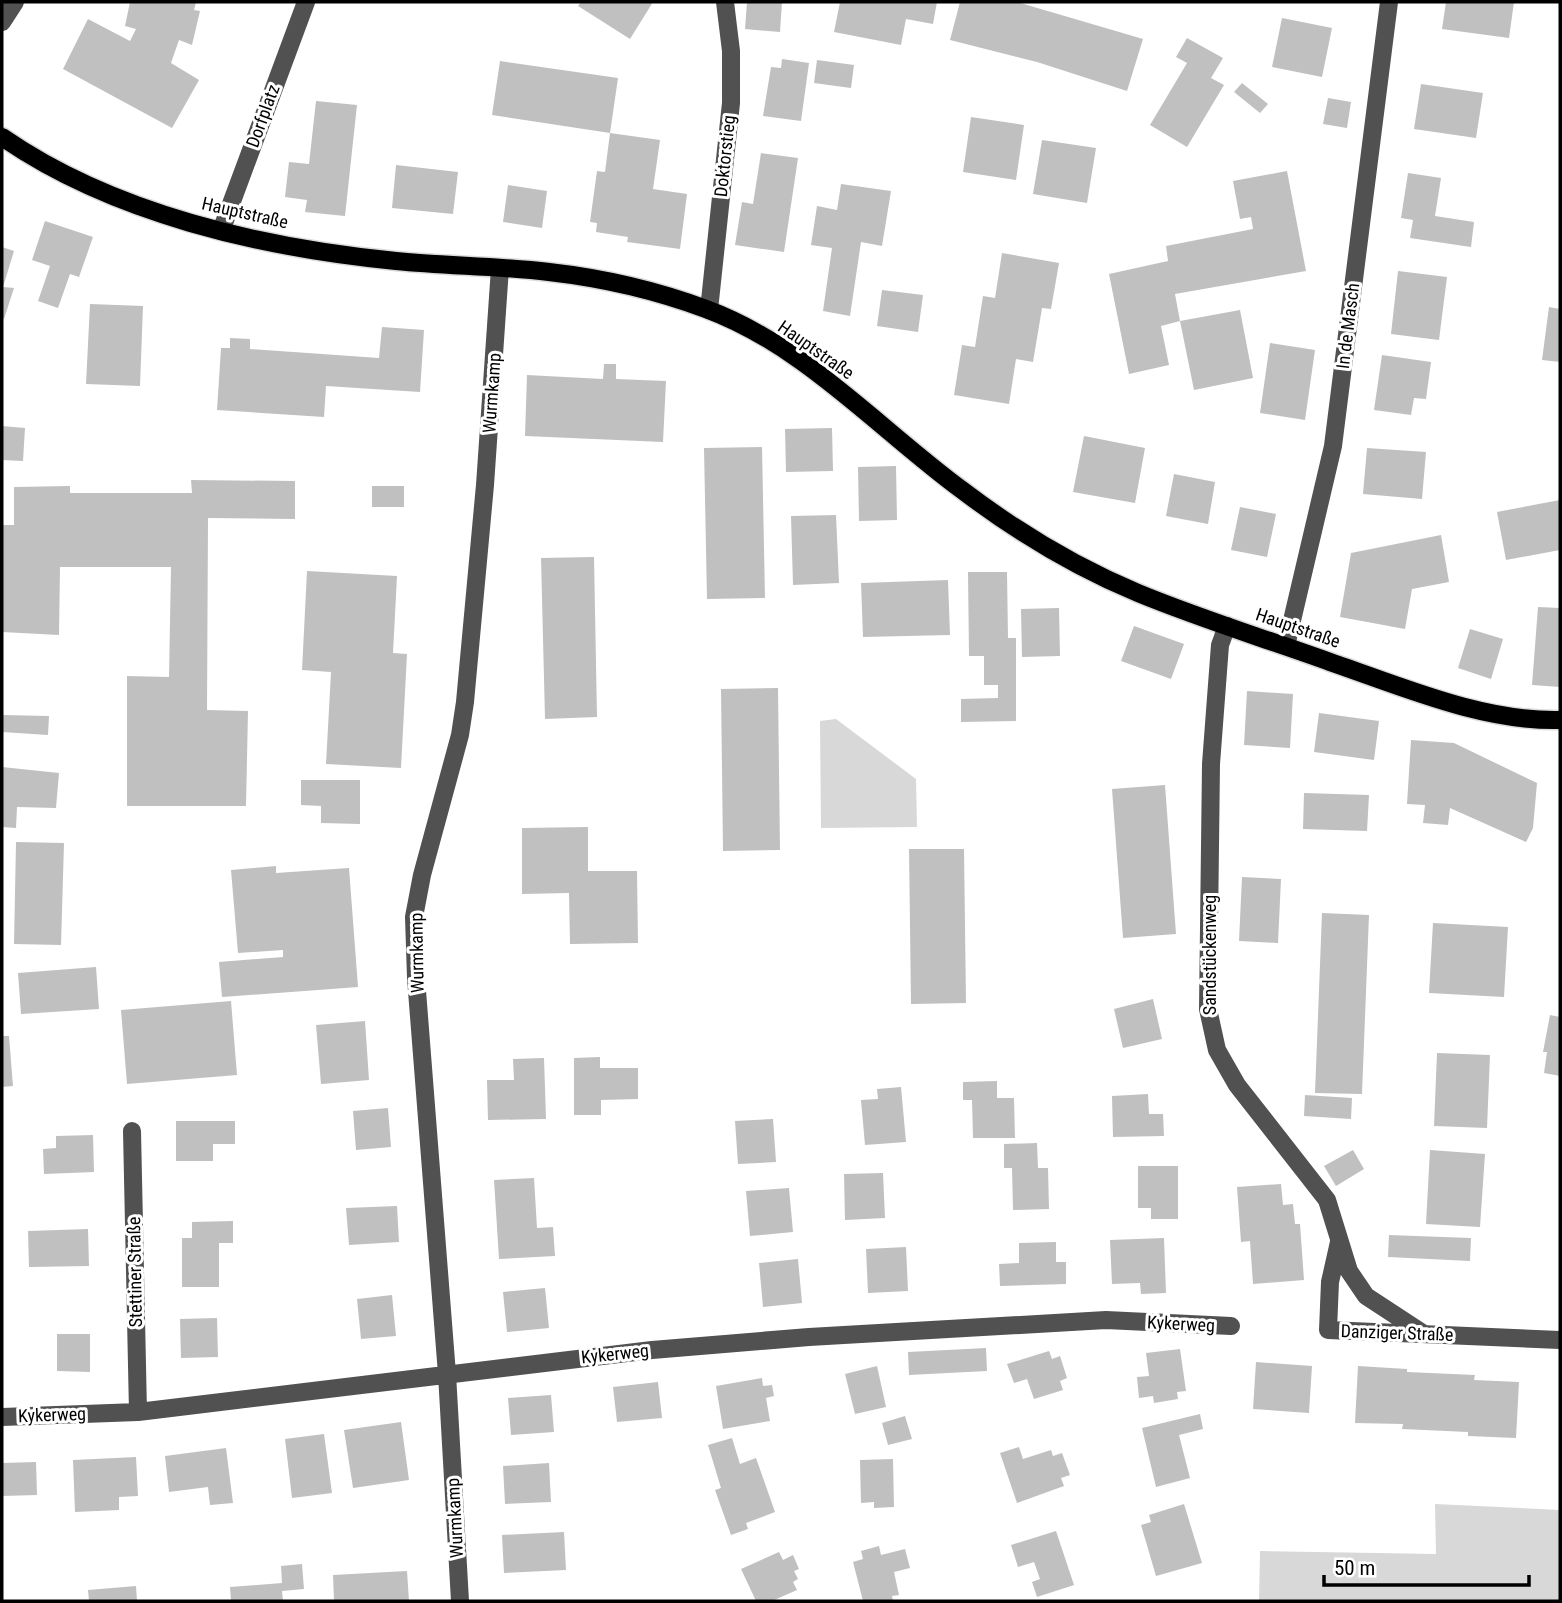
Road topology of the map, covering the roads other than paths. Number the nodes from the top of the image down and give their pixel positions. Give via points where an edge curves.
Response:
1 (15, 2) edge
2 (306, 2) edge
3 (725, 2) edge
4 (1389, 2) edge
5 (2, 22) edge
6 (2, 137) edge
7 (221, 231) junction
8 (500, 268) junction
9 (709, 310) junction
10 (1227, 625) junction
11 (1286, 646) junction
12 (1560, 720) edge
13 (132, 1131) dead end
14 (1340, 1238) junction
15 (1231, 1326) dead end
16 (1424, 1334) junction
17 (1560, 1339) edge
18 (447, 1374) junction
19 (138, 1412) junction
20 (2, 1417) edge
21 (460, 1601) edge

1 - 5 street
2 - 7 street, Dorfplatz
3 - 9 street, Doktorstieg via 731,103
4 - 11 street, In de Masch via 1333,446
6 - 7 main road, Hauptstraße via 86,186
7 - 8 main road, Hauptstraße via 379,259
8 - 9 main road, Hauptstraße via 606,280
8 - 18 street, Wurmkamp via 465,702 414,917
9 - 10 main road, Hauptstraße via 794,357 962,491 1035,541 1136,592
10 - 11 main road, Hauptstraße
10 - 14 street, Sandstückenweg via 1220,645 1211,764 1208,1009 1216,1050 1237,1085 1327,1200
11 - 12 main road, Hauptstraße via 1436,699 1520,718
13 - 19 street, Stettiner Straße
14 - 16 street, Sandstückenweg via 1349,1271 1366,1296
14 - 16 street, Danziger Straße via 1330,1282 1328,1330
15 - 18 street, Kykerweg via 1106,1320 958,1327 652,1350
16 - 17 street, Danziger Straße
18 - 19 street, Kykerweg
18 - 21 street, Wurmkamp
19 - 20 street, Kykerweg

